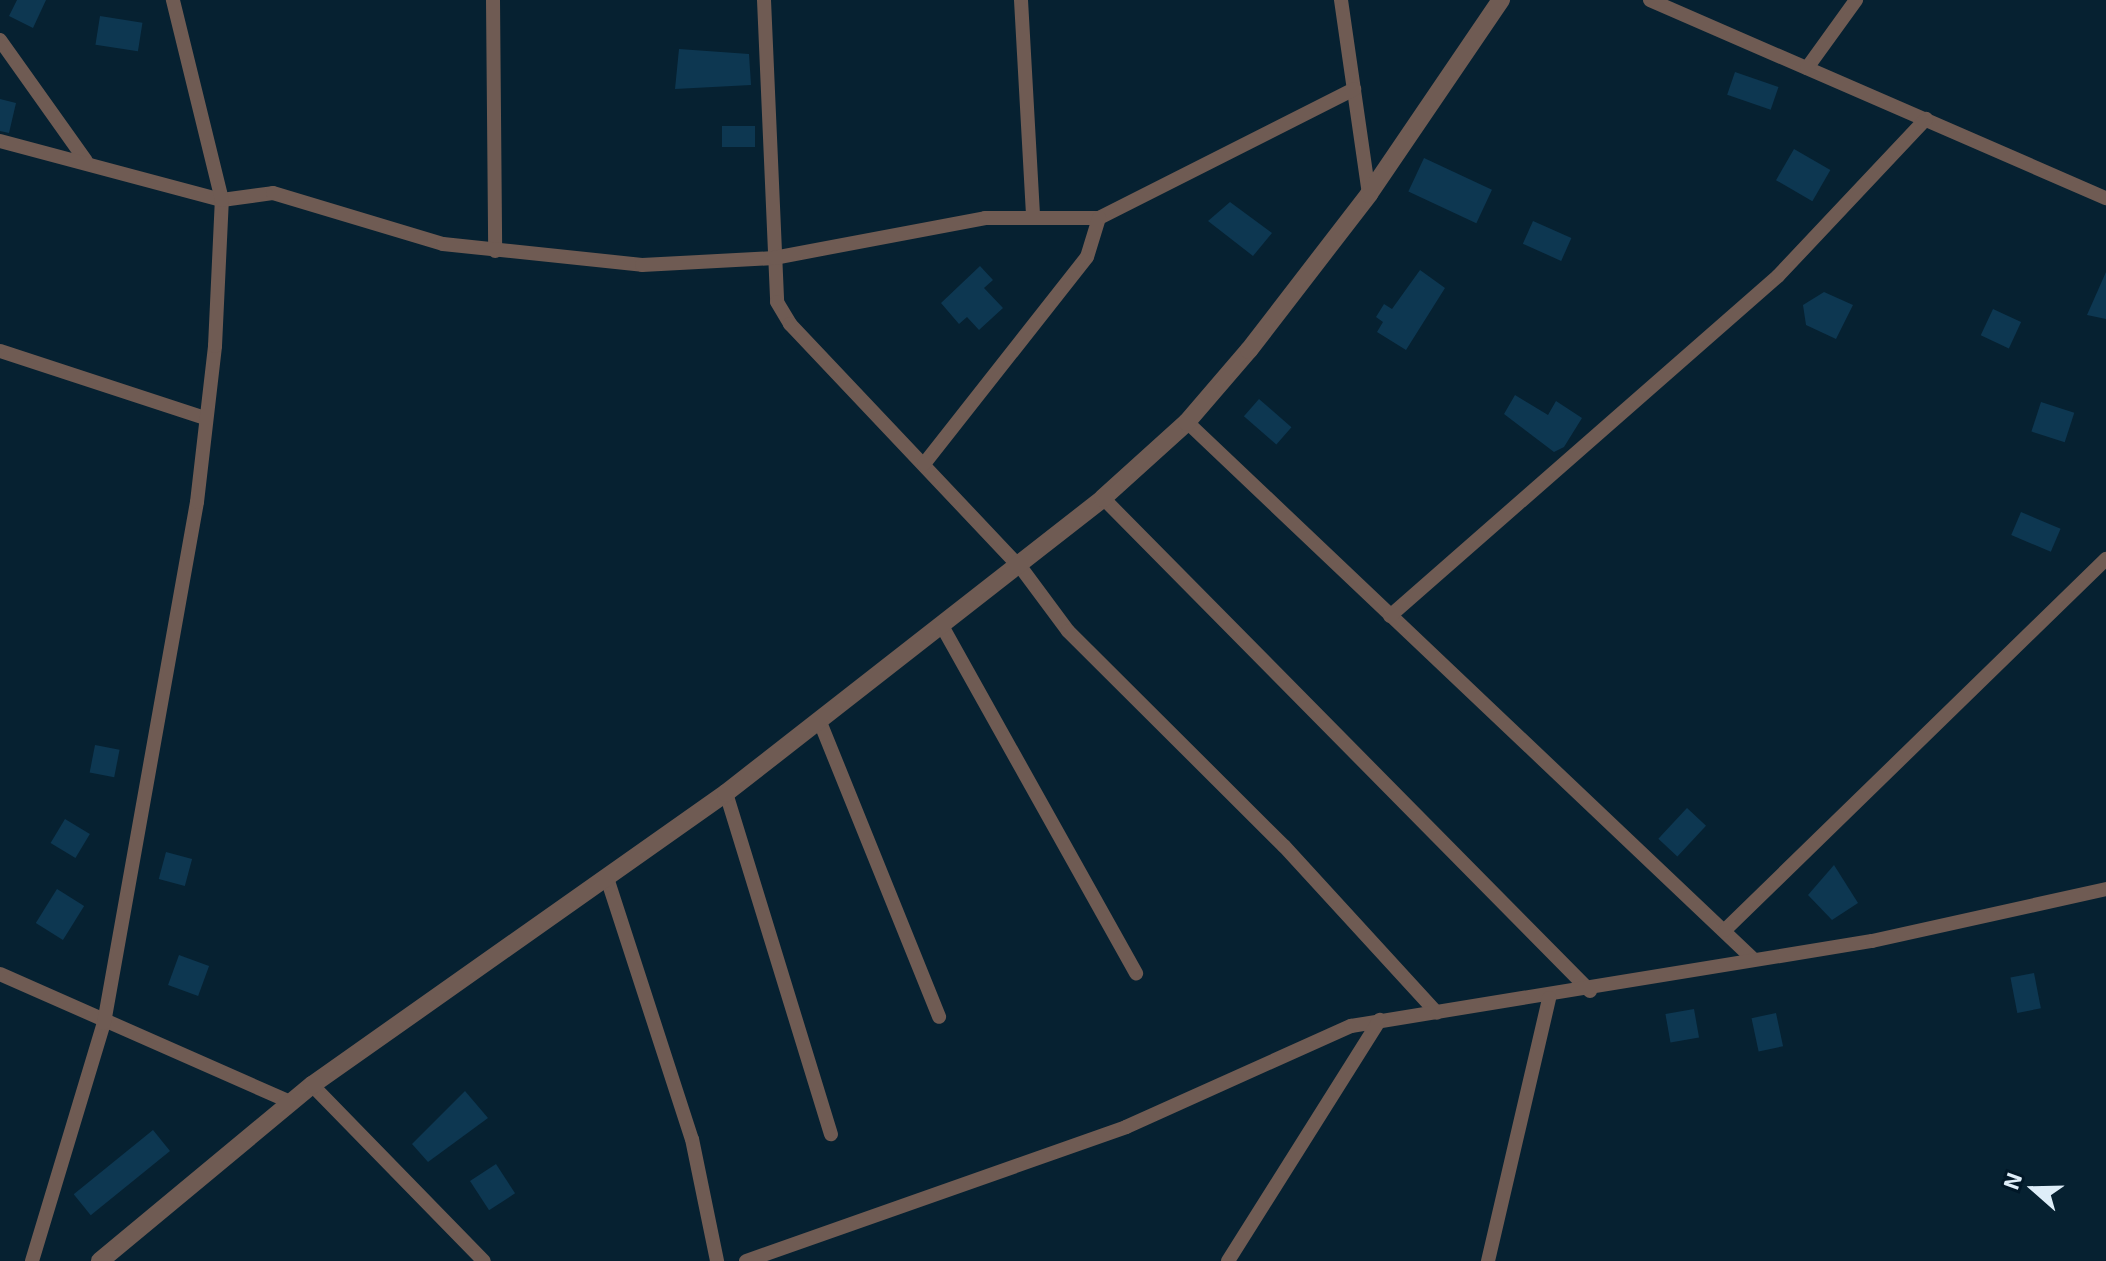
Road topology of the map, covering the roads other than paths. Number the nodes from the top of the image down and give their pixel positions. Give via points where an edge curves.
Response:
1 (173, 0) edge
2 (493, 0) edge
3 (764, 0) edge
4 (1021, 0) edge
5 (1341, 0) edge
6 (1501, 0) edge
7 (1650, 0) edge
8 (1856, 0) edge
9 (0, 40) edge
10 (1807, 68) junction
11 (1354, 89) junction
12 (1926, 119) junction
13 (0, 141) edge
14 (86, 161) junction
15 (1369, 194) junction
16 (2106, 198) edge
17 (222, 200) junction
18 (1033, 218) junction
19 (1099, 218) junction
20 (495, 251) junction
21 (774, 258) junction
22 (1, 356) edge
23 (205, 418) junction
24 (1187, 422) junction
25 (924, 464) junction
26 (1103, 498) junction
27 (2106, 559) edge
28 (1022, 569) junction
29 (1390, 616) junction
30 (942, 626) junction
31 (820, 722) junction
32 (726, 793) junction
33 (607, 878) junction
34 (2106, 889) edge
35 (1725, 930) junction
36 (1752, 958) junction
37 (1136, 973) dead end
38 (0, 974) edge
39 (1590, 991) junction
40 (1549, 998) junction
41 (1437, 1013) junction
42 (939, 1017) dead end
43 (1380, 1020) junction
44 (104, 1023) junction
45 (312, 1085) junction
46 (290, 1102) junction
47 (831, 1134) dead end
48 (32, 1261) edge
49 (100, 1261) edge
50 (484, 1261) edge
51 (717, 1261) edge
52 (746, 1261) edge
53 (1228, 1261) edge
54 (1488, 1261) edge

1 - 17 street
2 - 20 street
3 - 21 street
4 - 18 street
5 - 11 street
6 - 15 street
7 - 10 street
8 - 10 street
9 - 14 street
10 - 12 street
11 - 15 street
11 - 19 street
12 - 16 street
12 - 29 street via 1778,276
13 - 14 street
14 - 17 street
15 - 24 street
17 - 20 street via 273,193 399,233
17 - 23 street
18 - 19 street
18 - 21 street via 909,228
19 - 25 street via 1087,257
20 - 21 street via 642,265
21 - 25 street via 777,302 790,324
22 - 23 street
23 - 44 street via 197,502
24 - 26 street
24 - 29 street
25 - 28 street
26 - 28 street
26 - 39 street
27 - 35 street
28 - 30 street
28 - 41 street via 1068,631 1284,846
29 - 35 street
30 - 31 street
30 - 37 street
31 - 32 street
31 - 42 street
32 - 33 street
32 - 47 street
33 - 45 street
33 - 51 street via 692,1139
34 - 36 street via 1993,919
35 - 36 street
36 - 39 street
38 - 44 street
39 - 40 street
40 - 41 street
40 - 54 street
41 - 43 street
43 - 52 street via 1328,1034 1126,1127
43 - 53 street
44 - 46 street
44 - 48 street
45 - 46 street
45 - 50 street
46 - 49 street

